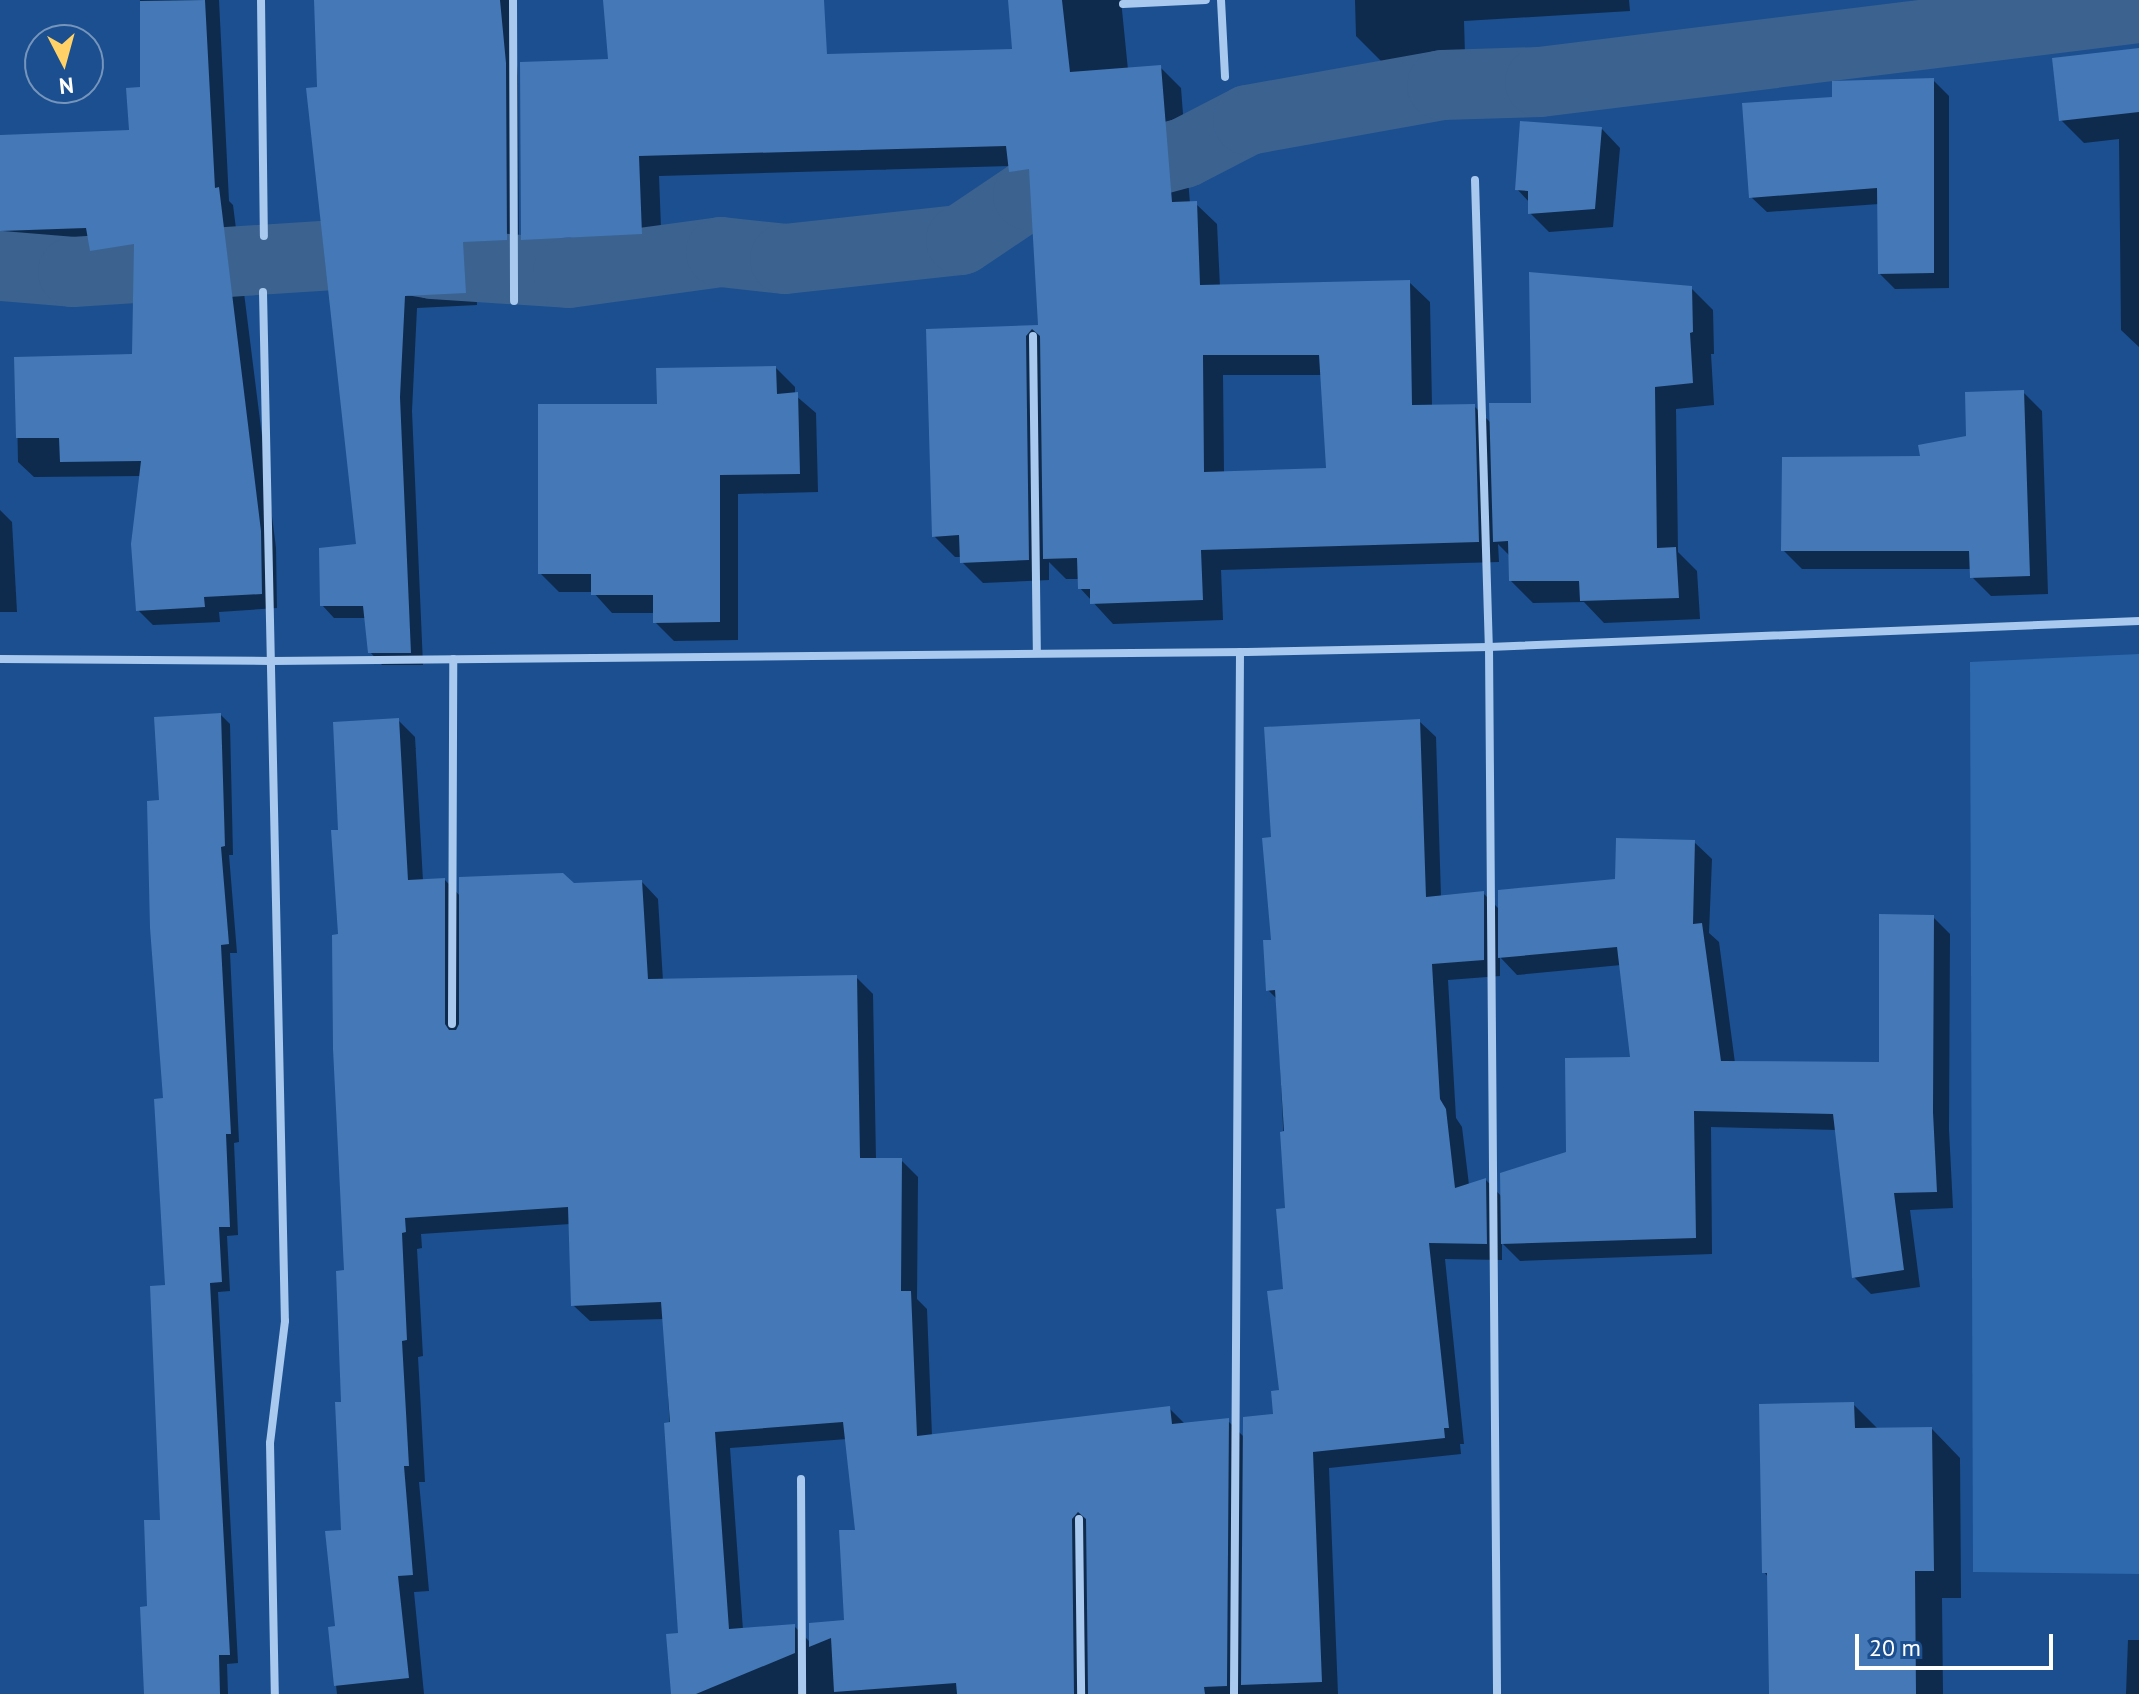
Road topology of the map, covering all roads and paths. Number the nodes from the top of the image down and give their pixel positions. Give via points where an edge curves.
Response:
1 (261, 0) edge
2 (513, 0) edge
3 (1206, 0) edge
4 (1221, 0) edge
5 (1123, 4) dead end
6 (1225, 77) dead end
7 (1475, 180) dead end
8 (264, 236) dead end
9 (263, 292) dead end
10 (514, 301) dead end
11 (1033, 336) dead end
12 (2139, 621) edge
13 (1489, 647) junction
14 (1240, 652) junction
15 (1037, 653) junction
16 (0, 659) edge
17 (453, 659) junction
18 (271, 661) junction
19 (452, 1024) dead end
20 (801, 1479) dead end
21 (1079, 1519) dead end
22 (275, 1694) edge
23 (802, 1694) edge
24 (1081, 1694) edge
25 (1234, 1694) edge
26 (1497, 1694) edge

1 - 8 street
2 - 10 street
3 - 5 street
4 - 6 street
7 - 13 street
9 - 18 street
11 - 15 street
12 - 13 street
13 - 14 street
13 - 26 street
14 - 15 street
14 - 25 street
15 - 17 street
16 - 18 street
17 - 18 street
17 - 19 street
18 - 22 street via 285,1321 270,1443
20 - 23 street
21 - 24 street

